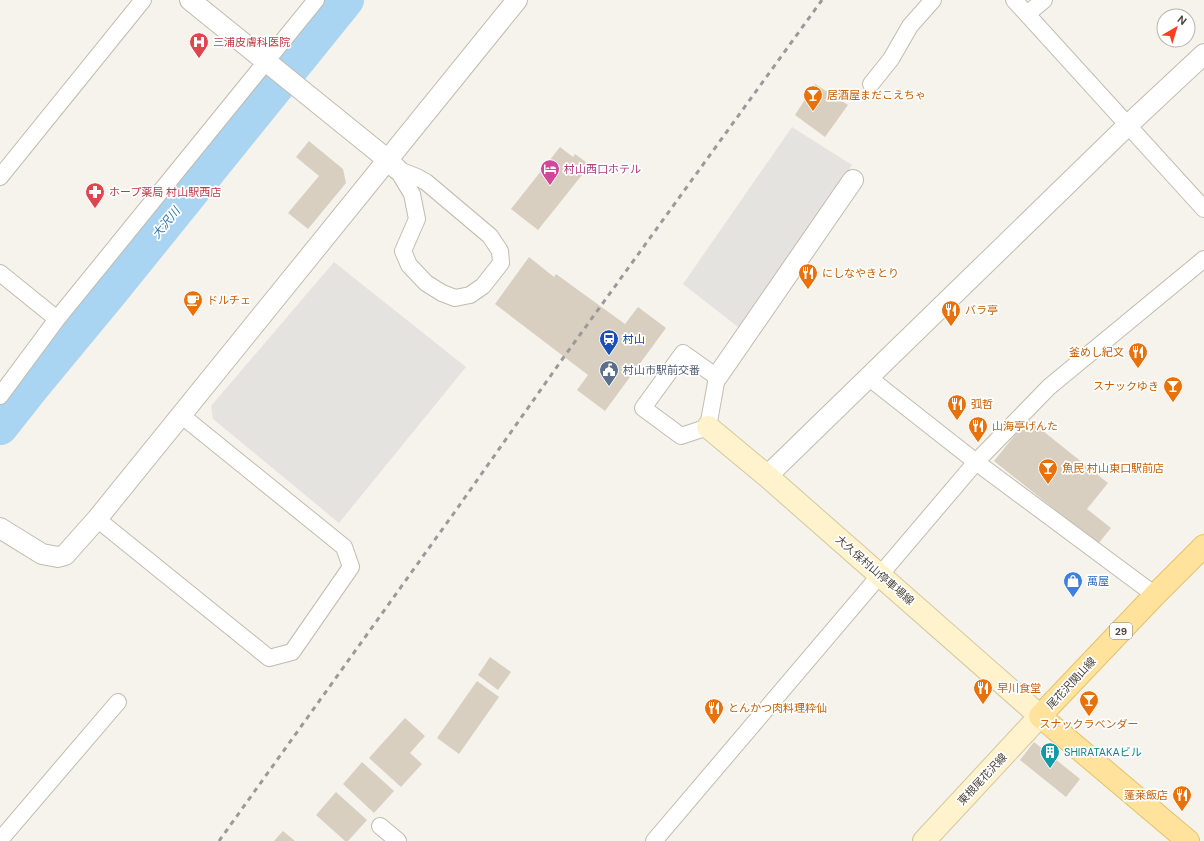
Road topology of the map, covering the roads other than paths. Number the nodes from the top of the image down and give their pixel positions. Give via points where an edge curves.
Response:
1 (143, 0) edge
2 (190, 0) edge
3 (316, 0) edge
4 (517, 0) edge
5 (934, 0) edge
6 (1014, 0) edge
7 (1044, 0) edge
8 (1027, 14) junction
9 (1204, 54) edge
10 (271, 66) junction
11 (871, 84) dead end
12 (1127, 126) junction
13 (392, 165) junction
14 (0, 176) edge
15 (853, 180) dead end
16 (1204, 209) edge
17 (1204, 259) edge
18 (0, 273) edge
19 (58, 319) junction
20 (717, 377) junction
21 (868, 377) junction
22 (0, 396) edge
23 (180, 415) junction
24 (708, 427) junction
25 (976, 462) junction
26 (767, 476) junction
27 (97, 519) junction
28 (0, 528) edge
29 (1204, 546) edge
30 (880, 575) junction
31 (1155, 595) junction
32 (118, 702) dead end
33 (1040, 716) junction
34 (380, 826) dead end
35 (0, 840) edge
36 (398, 841) edge
37 (654, 841) edge
38 (924, 841) edge
39 (1188, 841) edge

1 - 14 street
2 - 10 street
3 - 10 street
4 - 13 street
5 - 11 street via 910,26 891,59
6 - 8 street
7 - 8 street
8 - 12 street
9 - 12 street
10 - 13 street
10 - 19 street
12 - 16 street
12 - 21 street
13 - 13 street via 426,182 490,236 500,251 501,262 483,286 470,295 455,298 442,293 426,283 409,265 403,251 417,219 412,194
13 - 23 street
15 - 20 street
17 - 25 street via 1049,387
18 - 19 street
19 - 22 street
20 - 24 street
20 - 24 street via 683,353 643,408 681,436
21 - 25 street
21 - 26 street
23 - 27 street
23 - 27 street via 344,548 351,567 292,652 269,658
24 - 26 main road, 大久保村山停車場線
25 - 30 street
25 - 31 street
26 - 30 main road, 大久保村山停車場線
27 - 28 street via 65,555 58,557 42,554
29 - 31 main road, 尾花沢関山線 / 29
30 - 33 main road, 大久保村山停車場線
30 - 37 street
31 - 33 main road, 尾花沢関山線 / 29
32 - 35 street
33 - 38 main road, 東根尾花沢線
33 - 39 main road, 尾花沢関山線
34 - 36 street

